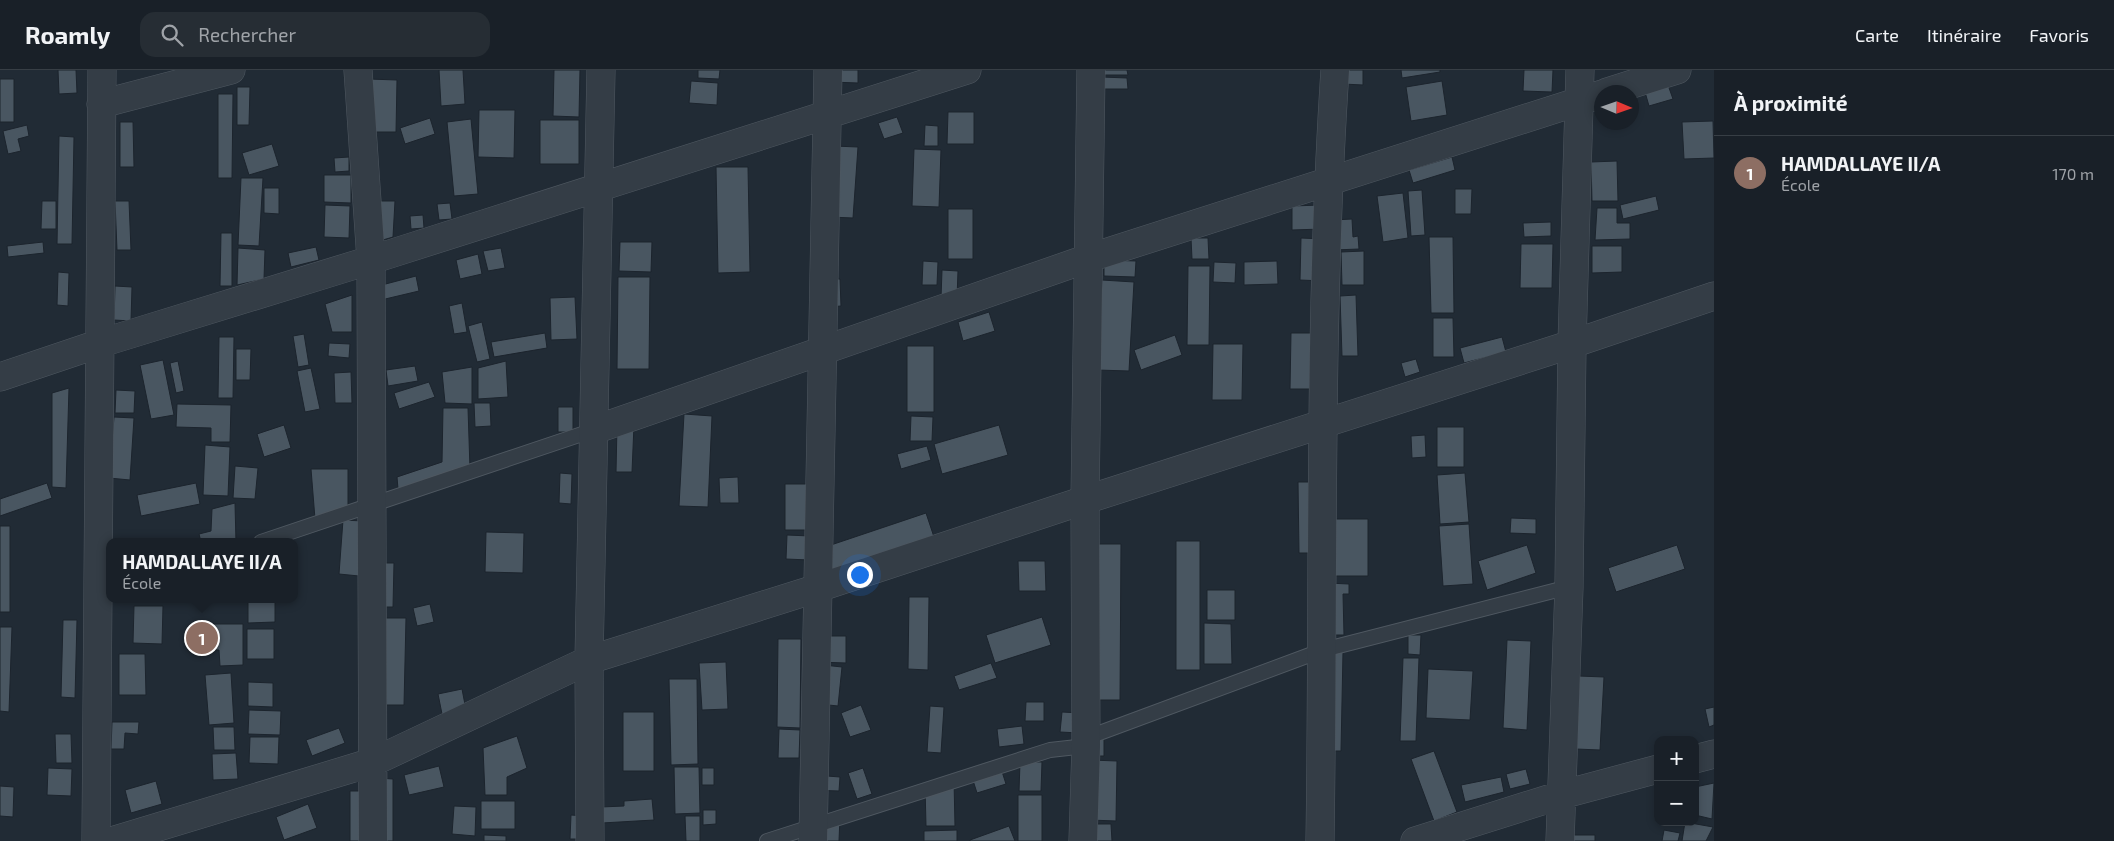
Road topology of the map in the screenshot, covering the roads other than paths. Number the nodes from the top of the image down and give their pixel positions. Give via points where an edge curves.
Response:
1 (102, 70) edge
2 (231, 70) edge
3 (358, 70) edge
4 (601, 70) edge
5 (828, 70) edge
6 (967, 70) edge
7 (1091, 70) edge
8 (1335, 70) edge
9 (1580, 70) edge
10 (1677, 70) edge
11 (1629, 85) edge
12 (1590, 98) edge
13 (102, 104) junction
14 (827, 116) junction
15 (1327, 182) junction
16 (600, 188) junction
17 (1089, 258) junction
18 (371, 260) junction
19 (1714, 296) edge
20 (98, 344) junction
21 (1572, 344) junction
22 (822, 350) junction
23 (0, 377) edge
24 (1321, 424) junction
25 (594, 430) junction
26 (1086, 500) junction
27 (371, 505) junction
28 (273, 538) edge
29 (1570, 587) junction
30 (818, 588) junction
31 (104, 594) edge
32 (1323, 650) junction
33 (589, 660) junction
34 (1086, 746) junction
35 (1714, 754) edge
36 (1699, 758) edge
37 (373, 762) junction
38 (1654, 770) edge
39 (1561, 795) junction
40 (813, 833) edge
41 (96, 841) edge
42 (112, 841) edge
43 (373, 841) edge
44 (590, 841) edge
45 (767, 841) edge
46 (1083, 841) edge
47 (1320, 841) edge
48 (1414, 841) edge
49 (1560, 841) edge

1 - 13 street
2 - 13 street
3 - 18 street
4 - 16 street
5 - 14 street
6 - 14 street
7 - 17 street
8 - 15 street
9 - 12 street
10 - 11 street
12 - 15 street
12 - 21 street
13 - 20 street
14 - 16 street
14 - 22 street
15 - 17 street
15 - 24 street
16 - 18 street
16 - 25 street
17 - 22 street
17 - 26 street
18 - 20 street
18 - 27 street
19 - 21 street
20 - 23 street
20 - 31 street
21 - 24 street
21 - 29 street
22 - 25 street
22 - 30 street
24 - 26 street
24 - 32 street
25 - 27 lane
25 - 33 street
26 - 30 street
26 - 34 street
27 - 28 lane
27 - 37 street
29 - 32 lane
29 - 39 street
30 - 33 street
30 - 40 street
31 - 41 street
32 - 34 lane via 1094,735
32 - 47 street
33 - 37 street
33 - 44 street
34 - 40 lane via 1050,750
34 - 46 street
35 - 36 street
37 - 42 street
37 - 43 street
38 - 39 street
39 - 48 street
39 - 49 street
40 - 45 lane

